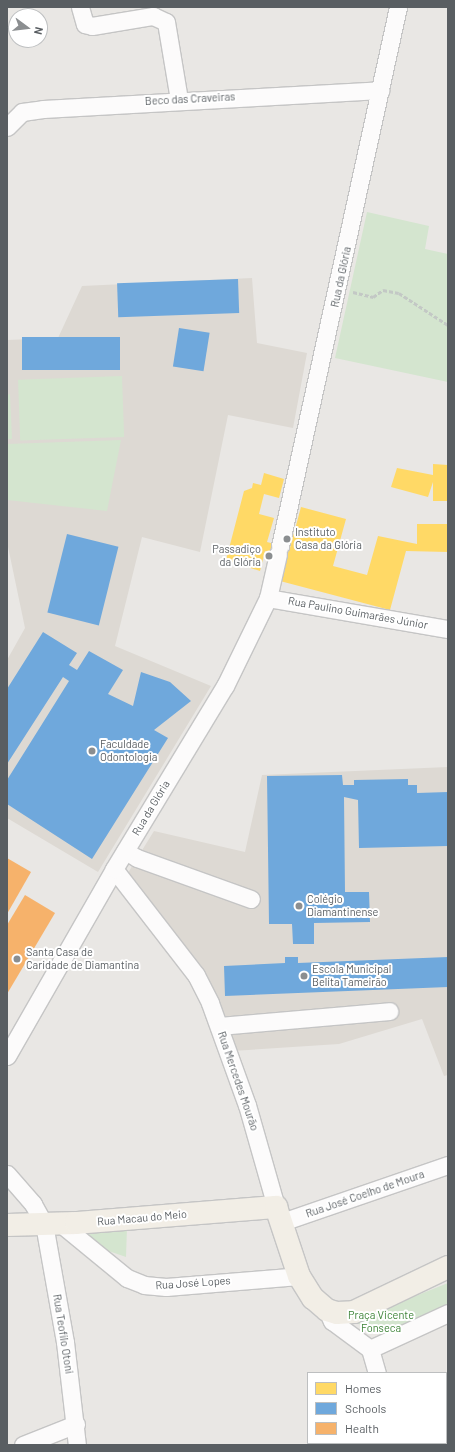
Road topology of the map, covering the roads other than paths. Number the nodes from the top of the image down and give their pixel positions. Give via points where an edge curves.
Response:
1 (80, 7) edge
2 (398, 7) edge
3 (380, 90) junction
4 (179, 100) junction
5 (7, 127) edge
6 (268, 598) junction
7 (448, 629) edge
8 (125, 851) junction
9 (114, 869) junction
10 (251, 899) dead end
11 (389, 1011) dead end
12 (219, 1026) junction
13 (7, 1056) edge
14 (448, 1165) edge
15 (7, 1174) edge
16 (279, 1214) junction
17 (52, 1224) junction
18 (7, 1225) edge
19 (448, 1267) edge
20 (299, 1276) junction
21 (327, 1310) junction
22 (448, 1313) edge
23 (370, 1349) junction
24 (377, 1372) edge
25 (76, 1424) junction
26 (23, 1445) edge
27 (77, 1445) edge

1 - 4 street via 85,24 92,26 153,16 166,22
2 - 3 street, Rua da Glória
3 - 4 street, Beco das Craveiras
3 - 6 street, Rua da Glória
4 - 5 street, Beco das Craveiras via 29,111 14,117
6 - 7 street, Rua Paulino Guimarães Júnior
6 - 8 street, Rua da Glória via 225,686
8 - 9 street, Rua da Glória
8 - 10 street via 137,858
9 - 12 street, Rua Mercedes Mourão via 196,975
9 - 13 street, Rua da Glória
11 - 12 street
12 - 16 street, Rua Mercedes Mourão via 247,1105
14 - 16 street, Rua José Coelho de Moura
15 - 17 street
16 - 17 main road, Rua Macau do Meio
16 - 20 main road, Rua Mercedes Mourão
17 - 18 main road, Rua Macau do Meio
17 - 20 street, Rua José Lopes via 127,1278 144,1285 166,1287
17 - 25 street, Rua Teofilo Otoni
19 - 21 main road via 354,1312
20 - 21 main road, Rua Mercedes Mourão via 313,1298
21 - 23 street via 332,1321
22 - 23 street
23 - 24 street
25 - 26 street
25 - 27 street, Rua Teofilo Otoni

